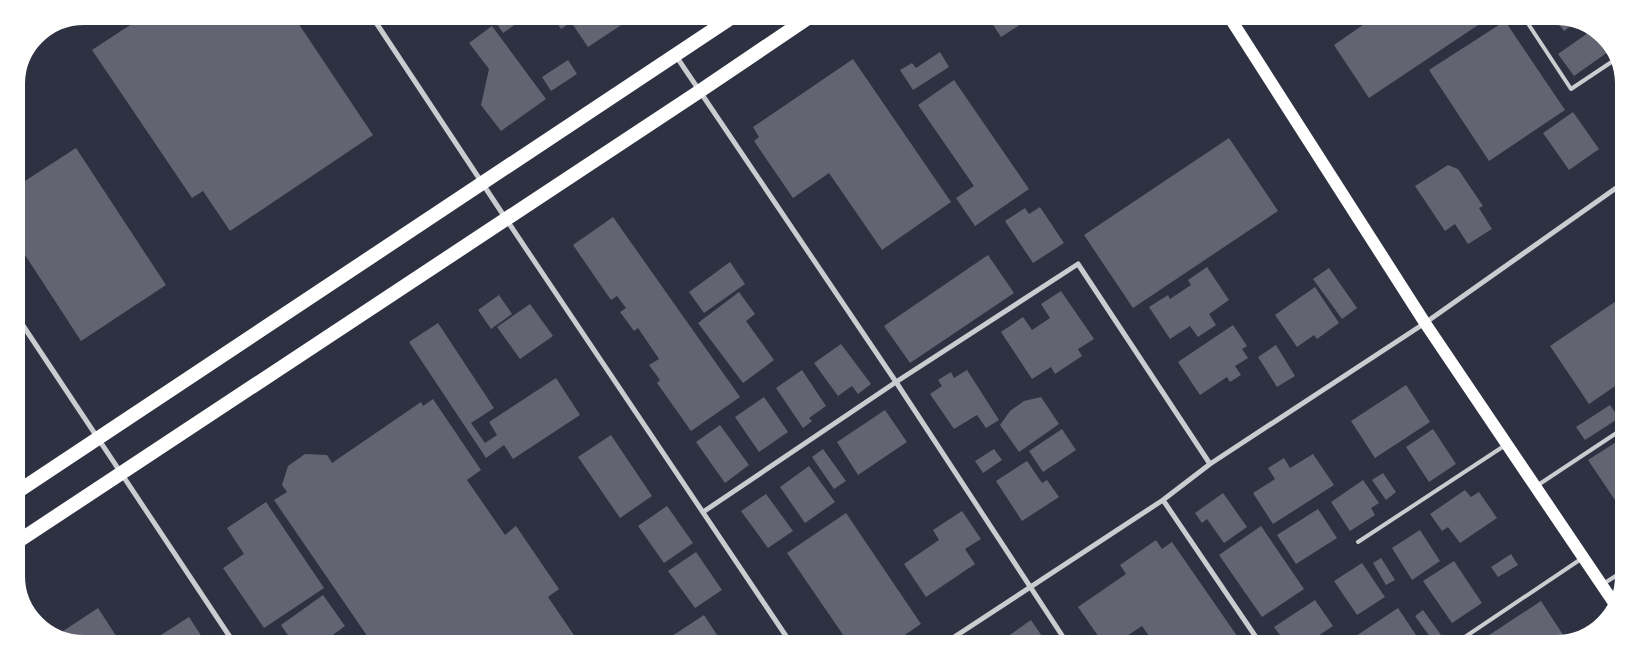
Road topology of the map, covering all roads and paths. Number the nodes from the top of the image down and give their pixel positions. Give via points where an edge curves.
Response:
1 (376, 22) edge
2 (725, 22) edge
3 (791, 22) edge
4 (1233, 22) edge
5 (1527, 22) edge
6 (676, 56) junction
7 (1614, 61) edge
8 (700, 91) junction
9 (482, 183) junction
10 (1618, 187) edge
11 (506, 219) junction
12 (1425, 323) junction
13 (23, 326) edge
14 (896, 382) junction
15 (1618, 432) edge
16 (98, 438) junction
17 (1507, 445) junction
18 (1210, 464) junction
19 (121, 473) junction
20 (1535, 486) junction
21 (23, 488) edge
22 (1163, 500) junction
23 (703, 512) junction
24 (23, 538) edge
25 (1358, 542) dead end
26 (1583, 558) junction
27 (1618, 575) edge
28 (1602, 585) junction
29 (1030, 587) junction
30 (1613, 602) edge
31 (231, 638) edge
32 (787, 638) edge
33 (953, 638) edge
34 (1064, 638) edge
35 (1257, 638) edge
36 (1463, 638) edge

1 - 9 street
2 - 6 highway
3 - 8 highway
4 - 12 main road
5 - 7 lane via 1571,89
6 - 8 street
6 - 9 highway
8 - 11 highway
8 - 14 street
9 - 11 street
9 - 16 highway
10 - 12 street
11 - 19 highway
11 - 23 street
12 - 17 main road
12 - 18 street
13 - 16 street
14 - 18 street via 1078,264
14 - 23 street
14 - 29 street
15 - 20 lane
16 - 19 street
16 - 21 highway
17 - 20 main road
17 - 25 lane
18 - 22 street
19 - 24 highway
19 - 31 street
20 - 26 main road
22 - 29 street
22 - 35 street
23 - 32 street
26 - 28 main road
26 - 36 lane
27 - 28 lane
28 - 30 main road
29 - 33 street
29 - 34 street

